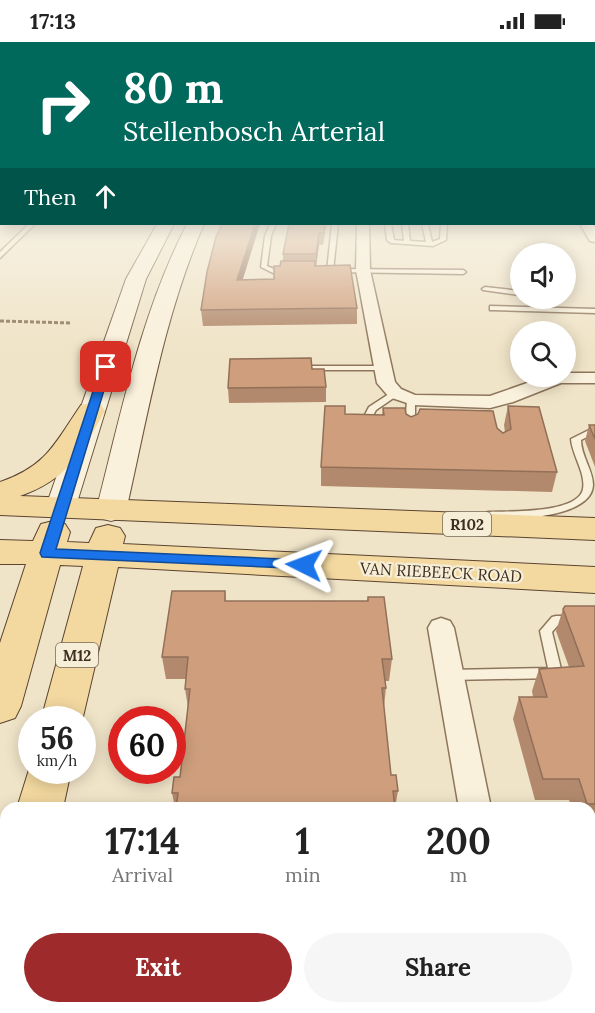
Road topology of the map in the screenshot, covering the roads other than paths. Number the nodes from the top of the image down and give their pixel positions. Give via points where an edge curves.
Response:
1 (148, 256) edge
2 (180, 256) edge
3 (265, 256) edge
4 (332, 256) edge
5 (363, 256) edge
6 (363, 270) junction
7 (297, 271) edge
8 (320, 271) edge
9 (330, 271) junction
10 (463, 272) dead end
11 (485, 289) dead end
12 (510, 291) edge
13 (493, 308) dead end
14 (510, 308) edge
15 (538, 309) edge
16 (595, 311) edge
17 (292, 368) edge
18 (383, 368) junction
19 (595, 378) edge
20 (403, 396) junction
21 (91, 411) junction
22 (362, 429) edge
23 (595, 430) edge
24 (410, 431) edge
25 (0, 492) edge
26 (0, 505) edge
27 (60, 509) junction
28 (111, 511) junction
29 (584, 518) edge
30 (0, 552) edge
31 (47, 553) junction
32 (105, 555) junction
33 (595, 580) edge
34 (595, 620) edge
35 (441, 628) dead end
36 (450, 675) junction
37 (0, 706) edge
38 (65, 706) edge
39 (46, 784) edge
40 (41, 802) edge
41 (474, 802) edge

1 - 21 main road via 136,279
2 - 28 main road, M12 via 159,317
3 - 7 lane via 264,267 273,272
4 - 9 lane
5 - 6 street
6 - 9 lane
6 - 10 lane
6 - 18 street
8 - 9 lane
11 - 12 lane
13 - 14 lane
15 - 16 lane
17 - 18 lane
18 - 20 street via 386,382
19 - 20 street via 553,379 491,407
20 - 22 lane via 372,409
20 - 24 lane
21 - 25 main road via 57,465 31,481
21 - 27 main road
23 - 29 lane via 576,439 587,479
26 - 27 main road, R102
27 - 28 main road, R102
27 - 31 main road
28 - 29 main road, R102 via 459,524
28 - 32 main road, M12
30 - 31 main road, VAN RIEBEECK ROAD
31 - 32 main road, VAN RIEBEECK ROAD
31 - 37 main road
32 - 33 main road, VAN RIEBEECK ROAD
32 - 38 main road, M12
34 - 36 lane via 556,620 546,631 556,673
35 - 36 street
36 - 41 street
39 - 40 main road

